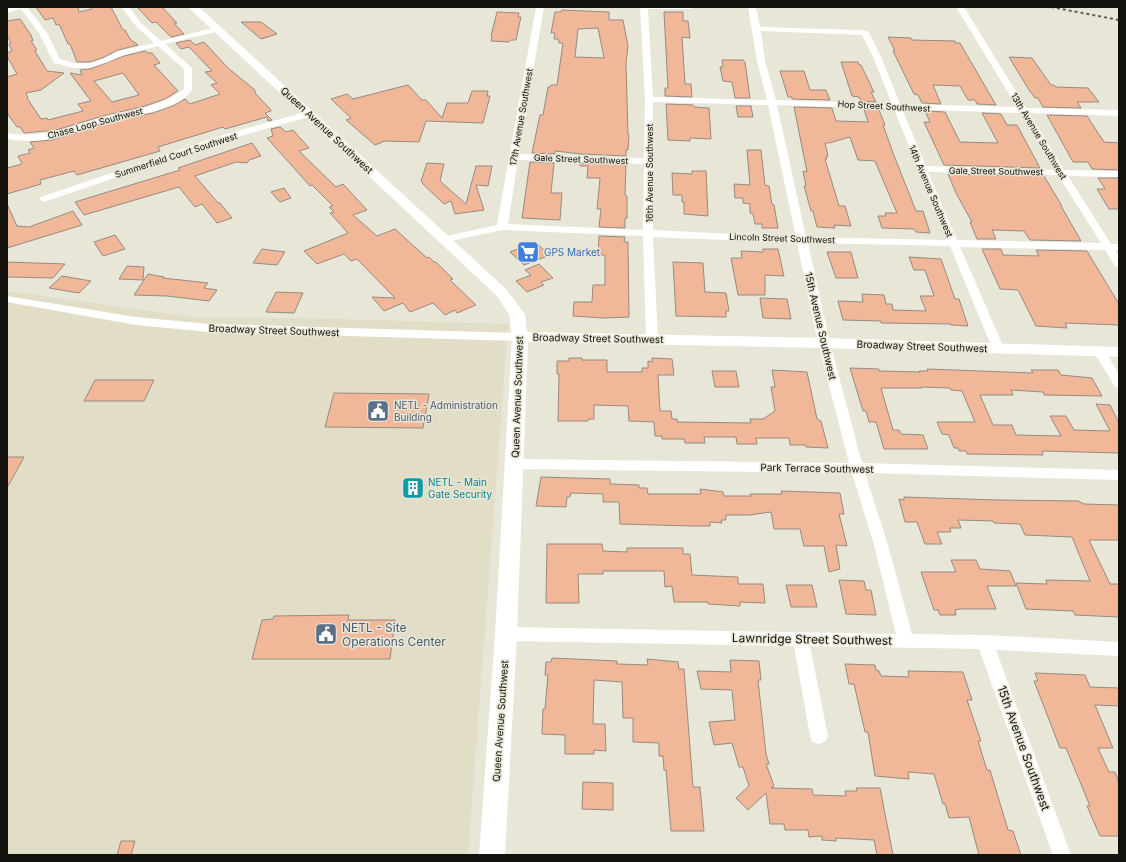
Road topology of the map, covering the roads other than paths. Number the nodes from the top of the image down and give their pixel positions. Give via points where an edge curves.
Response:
1 (22, 7) edge
2 (125, 7) edge
3 (193, 7) edge
4 (540, 7) edge
5 (644, 7) edge
6 (752, 7) edge
7 (960, 7) edge
8 (690, 8) edge
9 (7, 11) edge
10 (217, 29) junction
11 (757, 29) junction
12 (160, 43) junction
13 (649, 99) junction
14 (772, 102) junction
15 (896, 106) junction
16 (1025, 111) junction
17 (1119, 113) edge
18 (309, 114) junction
19 (7, 136) edge
20 (513, 157) junction
21 (648, 161) junction
22 (922, 169) junction
23 (1061, 172) junction
24 (1119, 174) edge
25 (44, 199) dead end
26 (502, 227) junction
27 (648, 233) junction
28 (446, 239) junction
29 (802, 240) junction
30 (953, 242) junction
31 (1108, 246) junction
32 (1119, 246) edge
33 (1119, 264) edge
34 (7, 299) edge
35 (520, 337) junction
36 (652, 340) junction
37 (824, 343) junction
38 (998, 348) junction
39 (1099, 351) junction
40 (1119, 352) edge
41 (1119, 384) edge
42 (514, 464) junction
43 (857, 468) junction
44 (1119, 474) edge
45 (506, 634) junction
46 (801, 639) junction
47 (906, 641) junction
48 (985, 642) junction
49 (1119, 649) edge
50 (819, 736) dead end
51 (492, 855) edge
52 (1062, 855) edge

1 - 9 street
1 - 12 street via 44,33 58,62 69,66 98,64 121,53
2 - 12 street, Chase Loop Southwest via 136,23
3 - 10 main road, Queen Avenue Southwest
4 - 20 street, 17th Avenue Southwest
5 - 8 street
5 - 13 street, 16th Avenue Southwest
6 - 11 street, 15th Avenue Southwest
7 - 16 street, 13th Avenue Southwest
10 - 12 street
10 - 18 main road, Queen Avenue Southwest
11 - 14 street, 15th Avenue Southwest via 761,61
11 - 15 street, 14th Avenue Southwest via 866,33
12 - 19 street, Chase Loop Southwest via 188,68 188,90 172,103 105,119 60,134 21,139
13 - 14 street, Hop Street Southwest
13 - 21 street, 16th Avenue Southwest
14 - 15 street, Hop Street Southwest
14 - 29 street, 15th Avenue Southwest
15 - 16 street, Hop Street Southwest
15 - 22 street, 14th Avenue Southwest
16 - 17 street, Hop Street Southwest
16 - 23 street, 13th Avenue Southwest
18 - 25 street, Summerfield Court Southwest via 226,138
18 - 28 main road, Queen Avenue Southwest
20 - 21 street, Gale Street Southwest
20 - 26 street, 17th Avenue Southwest
21 - 27 street, 16th Avenue Southwest
22 - 23 street, Gale Street Southwest
22 - 30 street, 14th Avenue Southwest
23 - 24 street, Gale Street Southwest
23 - 31 street, 13th Avenue Southwest
26 - 27 street, Lincoln Street Southwest
26 - 28 street, Lincoln Street Southwest
27 - 29 street, Lincoln Street Southwest
27 - 36 street, 16th Avenue Southwest
28 - 35 main road, Queen Avenue Southwest via 507,299 516,314
29 - 30 street, Lincoln Street Southwest
29 - 37 street, 15th Avenue Southwest
30 - 31 street, Lincoln Street Southwest
30 - 38 street, 14th Avenue Southwest
31 - 32 street, Lincoln Street Southwest
31 - 33 street, 13th Avenue Southwest
34 - 35 street, Broadway Street Southwest via 136,321 209,328
35 - 36 main road, Broadway Street Southwest
35 - 42 main road, Queen Avenue Southwest
36 - 37 main road, Broadway Street Southwest
37 - 38 main road, Broadway Street Southwest
37 - 43 street, 15th Avenue Southwest
38 - 39 main road, Broadway Street Southwest
39 - 40 main road, Broadway Street Southwest
39 - 41 street
42 - 43 street, Park Terrace Southwest
42 - 45 main road, Queen Avenue Southwest
43 - 44 street, Park Terrace Southwest
43 - 47 street, 15th Avenue Southwest via 881,545
45 - 46 street, Lawnridge Street Southwest
45 - 51 main road, Queen Avenue Southwest
46 - 47 street, Lawnridge Street Southwest
46 - 50 street
47 - 48 street, Lawnridge Street Southwest
48 - 49 street, Lawnridge Street Southwest
48 - 52 street, 15th Avenue Southwest

